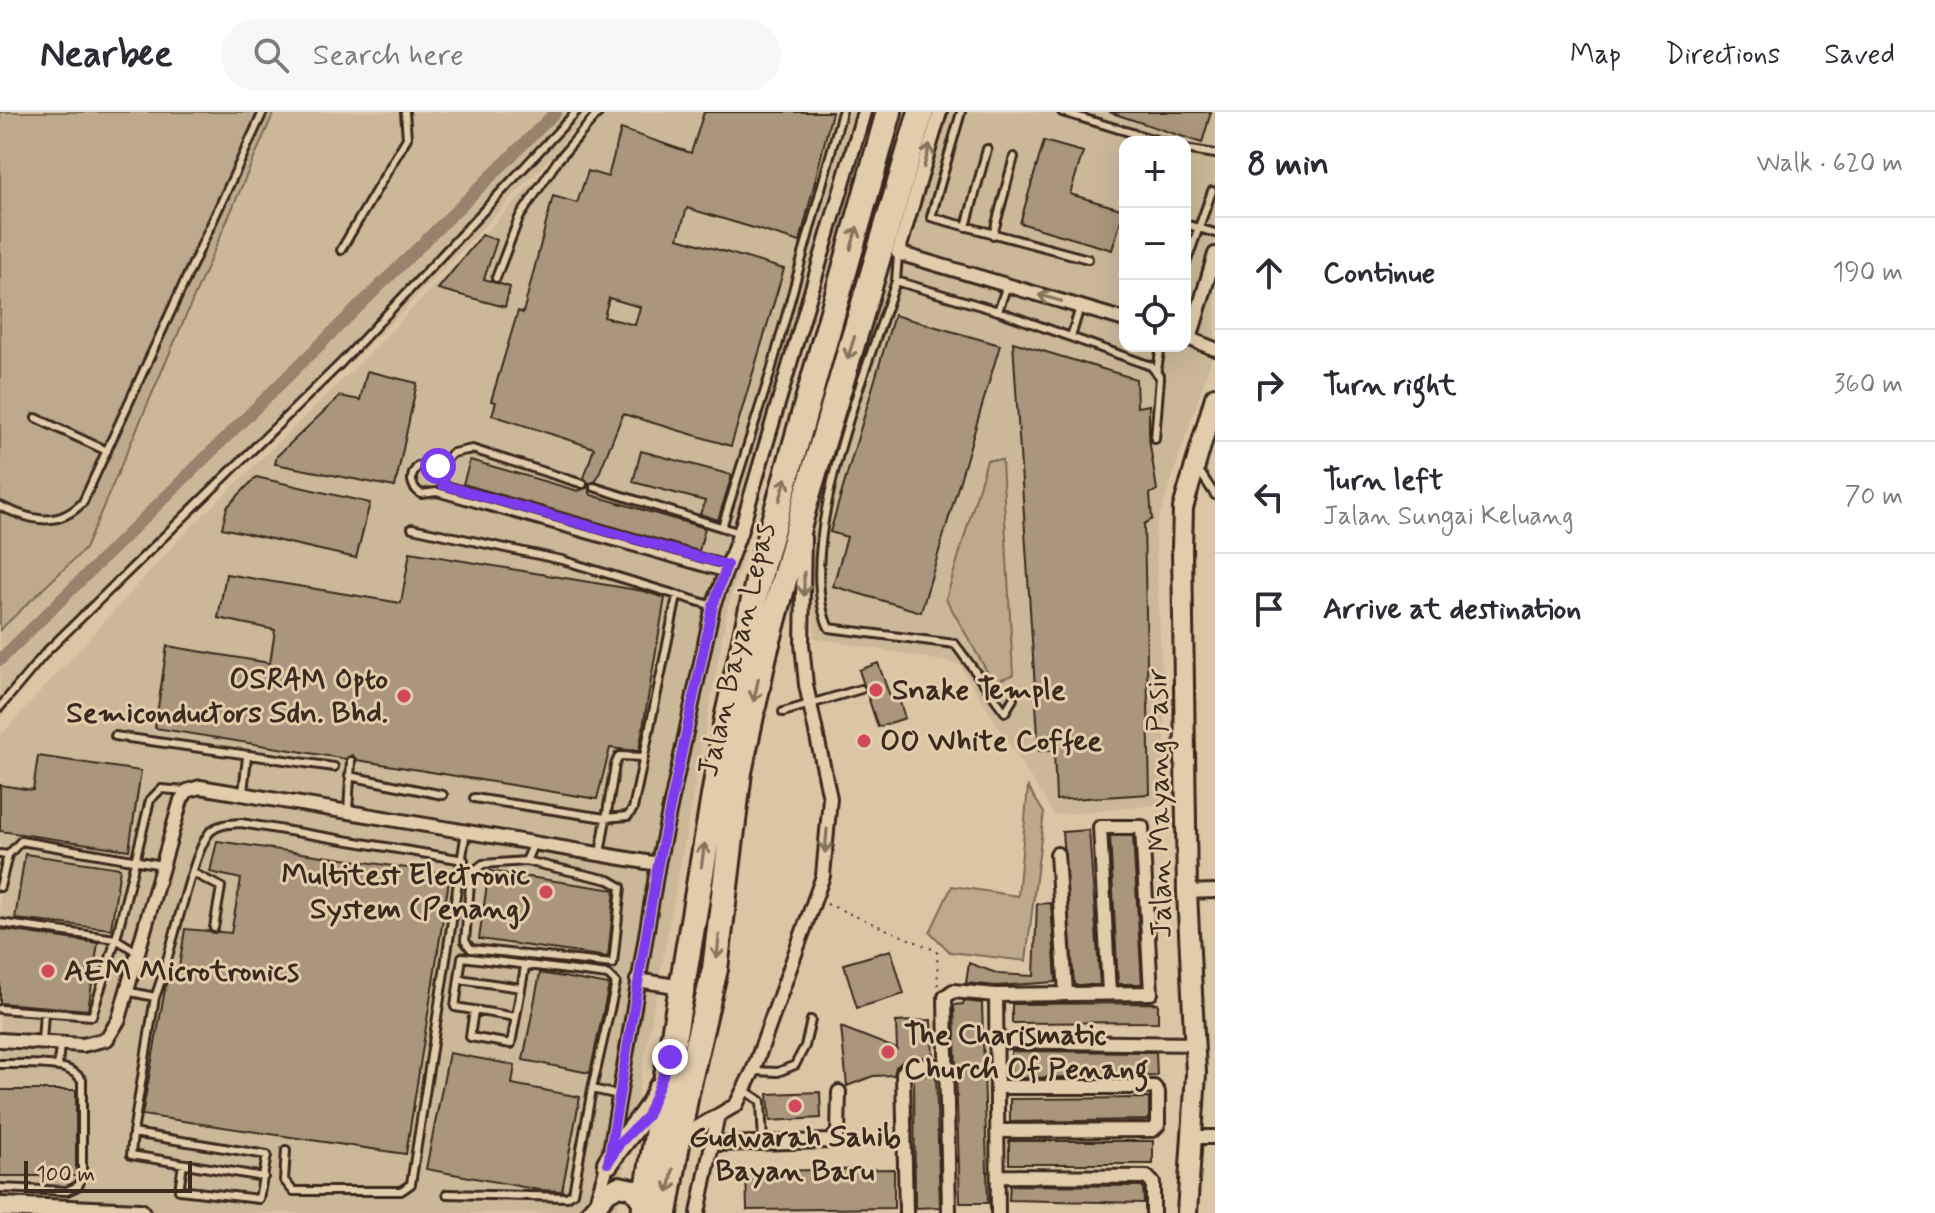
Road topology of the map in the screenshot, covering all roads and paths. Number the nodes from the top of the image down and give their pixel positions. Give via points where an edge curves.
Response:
1 (263, 112) edge
2 (405, 112) edge
3 (576, 112) edge
4 (599, 112) edge
5 (842, 112) edge
6 (864, 112) edge
7 (889, 112) edge
8 (921, 112) edge
9 (940, 112) edge
10 (961, 112) edge
11 (1062, 112) edge
12 (1142, 136) edge
13 (987, 149) dead end
14 (1191, 150) edge
15 (1215, 154) edge
16 (1014, 157) dead end
17 (1212, 191) dead end
18 (1191, 226) edge
19 (966, 227) junction
20 (1198, 228) junction
21 (1215, 233) edge
22 (993, 235) junction
23 (1191, 248) edge
24 (341, 250) dead end
25 (898, 253) junction
26 (1215, 254) edge
27 (1088, 259) dead end
28 (496, 278) dead end
29 (896, 281) junction
30 (1007, 285) junction
31 (1080, 307) junction
32 (998, 311) junction
33 (1119, 318) edge
34 (1191, 329) edge
35 (1071, 337) junction
36 (1191, 339) edge
37 (1215, 349) edge
38 (1160, 352) edge
39 (1157, 370) junction
40 (771, 371) junction
41 (786, 377) junction
42 (1215, 397) edge
43 (36, 418) dead end
44 (1155, 439) dead end
45 (107, 451) junction
46 (1193, 463) junction
47 (438, 466) junction
48 (583, 484) dead end
49 (594, 487) dead end
50 (1215, 495) edge
51 (0, 506) edge
52 (804, 506) junction
53 (722, 527) junction
54 (412, 528) dead end
55 (740, 533) junction
56 (726, 569) junction
57 (677, 596) junction
58 (713, 606) junction
59 (861, 689) dead end
60 (1013, 699) dead end
61 (811, 705) junction
62 (0, 707) edge
63 (783, 712) dead end
64 (115, 736) dead end
65 (247, 757) junction
66 (644, 757) junction
67 (351, 761) dead end
68 (334, 767) dead end
69 (349, 776) junction
70 (187, 791) junction
71 (243, 792) junction
72 (443, 795) dead end
73 (474, 798) dead end
74 (348, 811) junction
75 (605, 818) junction
76 (466, 831) junction
77 (534, 843) junction
78 (4, 854) edge
79 (600, 854) junction
80 (1057, 854) dead end
81 (134, 860) junction
82 (464, 860) junction
83 (526, 861) junction
84 (658, 864) junction
85 (162, 865) junction
86 (193, 873) junction
87 (0, 887) edge
88 (1215, 891) edge
89 (1187, 892) junction
90 (815, 899) junction
91 (0, 923) edge
92 (214, 928) dead end
93 (116, 939) junction
94 (137, 952) junction
95 (525, 967) junction
96 (459, 979) junction
97 (637, 980) junction
98 (682, 987) junction
99 (521, 988) junction
100 (126, 991) junction
101 (1066, 993) junction
102 (1109, 993) junction
103 (947, 995) junction
104 (996, 995) junction
105 (155, 997) junction
106 (0, 1009) edge
107 (474, 1010) junction
108 (44, 1012) junction
109 (516, 1017) junction
110 (811, 1020) dead end
111 (0, 1040) edge
112 (997, 1041) junction
113 (42, 1042) junction
114 (60, 1043) junction
115 (1194, 1044) junction
116 (670, 1057) junction
117 (0, 1064) edge
118 (945, 1066) junction
119 (58, 1067) junction
120 (753, 1071) junction
121 (998, 1087) junction
122 (592, 1089) junction
123 (744, 1090) junction
124 (839, 1092) dead end
125 (619, 1095) junction
126 (717, 1119) junction
127 (999, 1131) junction
128 (133, 1133) junction
129 (1194, 1137) junction
130 (1215, 1137) edge
131 (678, 1138) junction
132 (763, 1143) junction
133 (714, 1144) junction
134 (286, 1150) dead end
135 (608, 1163) junction
136 (183, 1164) junction
137 (999, 1176) junction
138 (264, 1177) junction
139 (0, 1188) edge
140 (447, 1194) dead end
141 (0, 1207) edge
142 (593, 1209) edge
143 (651, 1211) edge
144 (140, 1213) edge
145 (698, 1213) edge
146 (906, 1213) edge
147 (949, 1213) edge
148 (998, 1213) edge
149 (1153, 1213) edge
150 (1187, 1213) edge

1 - 45 lane
2 - 24 lane via 407,138
3 - 62 lane via 340,364 35,662
4 - 28 lane via 519,218
5 - 40 lane
6 - 41 street
98 -> 7 highway, Jalan Bayan Lepas via 727,719 762,564
8 -> 52 highway, Jalan Bayan Lepas
25 -> 9 street
10 - 19 lane via 931,217
11 - 12 lane
13 - 19 lane
14 - 15 lane
16 - 22 lane
17 - 20 lane
18 - 20 lane
19 - 22 lane
20 - 21 lane
20 - 23 lane
22 - 27 lane
25 - 29 lane
25 - 30 street
26 - 34 street
29 - 32 lane
29 - 60 lane via 834,471 820,538 822,614 829,628 955,644 1005,712
31 -> 30 street
30 - 32 lane
31 - 33 street
31 - 35 lane
32 - 35 lane
35 - 39 lane
36 - 37 street
38 - 39 lane
39 - 44 lane
40 - 41 lane
40 - 53 lane
41 - 55 street
42 - 46 street, Jalan Mayang Pasir
43 - 45 lane
45 - 51 lane via 72,514 50,521 27,519
46 - 50 lane
46 - 89 street, Jalan Mayang Pasir via 1183,508 1182,548
47 - 48 lane via 453,453 472,449
47 - 56 lane via 443,485
47 - 56 lane via 423,463 414,470 412,481 421,494 437,492
49 - 53 lane
52 -> 61 street via 802,644
52 -> 131 highway, Jalan Bayan Lepas via 739,772 715,969
53 - 55 lane
54 - 57 lane via 562,560
55 - 56 street
56 - 58 street
57 - 58 lane
57 - 66 lane
58 - 84 street
59 - 61 lane
61 - 63 lane
61 -> 90 street via 830,798 823,876
64 - 65 lane
65 - 68 lane
65 - 71 lane
66 - 75 lane via 633,809 620,819
66 - 75 lane via 619,756
67 - 69 lane
69 - 72 lane
69 - 74 lane
70 - 71 street via 216,787
70 - 81 lane via 155,792
70 - 85 street
71 - 74 street
73 - 75 lane
74 - 76 street
75 - 79 lane
76 - 77 street
76 - 82 lane
77 - 79 street
77 - 83 lane
78 - 81 lane via 21,841
78 - 87 lane
79 - 84 street
80 - 101 street
81 - 85 lane
81 - 93 lane
82 - 86 lane via 228,824 201,843
82 - 134 lane via 411,1184 401,1191 293,1191 284,1180
83 - 83 lane via 483,864 471,873 465,941 471,949 613,964 621,887
84 - 97 street
85 - 94 street
86 - 92 lane via 221,887
86 - 105 lane
88 - 89 street
89 - 115 street, Jalan Mayang Pasir
90 - 103 path via 937,951 938,991
90 - 120 street
91 - 93 lane
93 - 94 lane
93 - 108 lane via 92,1016
94 - 100 street
95 - 96 lane via 462,957
95 - 99 lane
95 - 122 lane via 608,975 616,983
96 - 99 lane
96 - 107 lane via 455,1007
97 - 98 street
97 - 125 street
98 - 116 highway, Jalan Bayan Lepas
99 - 109 lane
100 - 105 lane
100 - 114 street via 107,1039
101 - 102 street
101 - 104 street
102 - 102 street via 1100,827 1142,827 1151,993
103 - 104 street
103 - 118 street
104 - 112 street
105 - 128 lane
106 - 108 lane
107 - 109 lane
107 - 109 lane via 470,1037 511,1044
108 - 113 lane
110 - 120 lane via 795,1065 778,1072
111 - 113 street
112 - 115 street
112 - 121 street
113 - 114 street
114 - 119 lane
115 - 129 street, Jalan Mayang Pasir
116 - 135 main road via 647,1116
116 - 143 highway, Jalan Bayan Lepas
117 - 119 lane
118 - 146 street via 910,1066 903,1073
118 - 147 street
119 - 139 lane via 82,1080 78,1186 67,1191
120 - 123 street
121 - 127 street
121 - 127 street via 1154,1087 1158,1092 1158,1125 1153,1130
122 - 125 lane
122 - 140 lane via 573,1193
123 - 126 street via 736,1105
123 - 132 lane via 761,1101
124 - 132 street via 836,1138
125 - 135 street
126 - 131 street
126 - 133 street
127 - 137 street
128 - 136 lane via 131,1155
128 - 138 lane via 267,1155
129 - 130 street
129 - 150 street, Jalan Mayang Pasir
131 -> 143 highway, Jalan Bayan Lepas
132 - 133 street
133 - 145 street
135 - 142 street
136 - 138 lane
136 - 138 lane via 179,1190 259,1199
137 - 148 street
137 - 149 street via 1147,1177 1153,1183
141 - 144 street
142 - 143 street via 614,1187 624,1185

